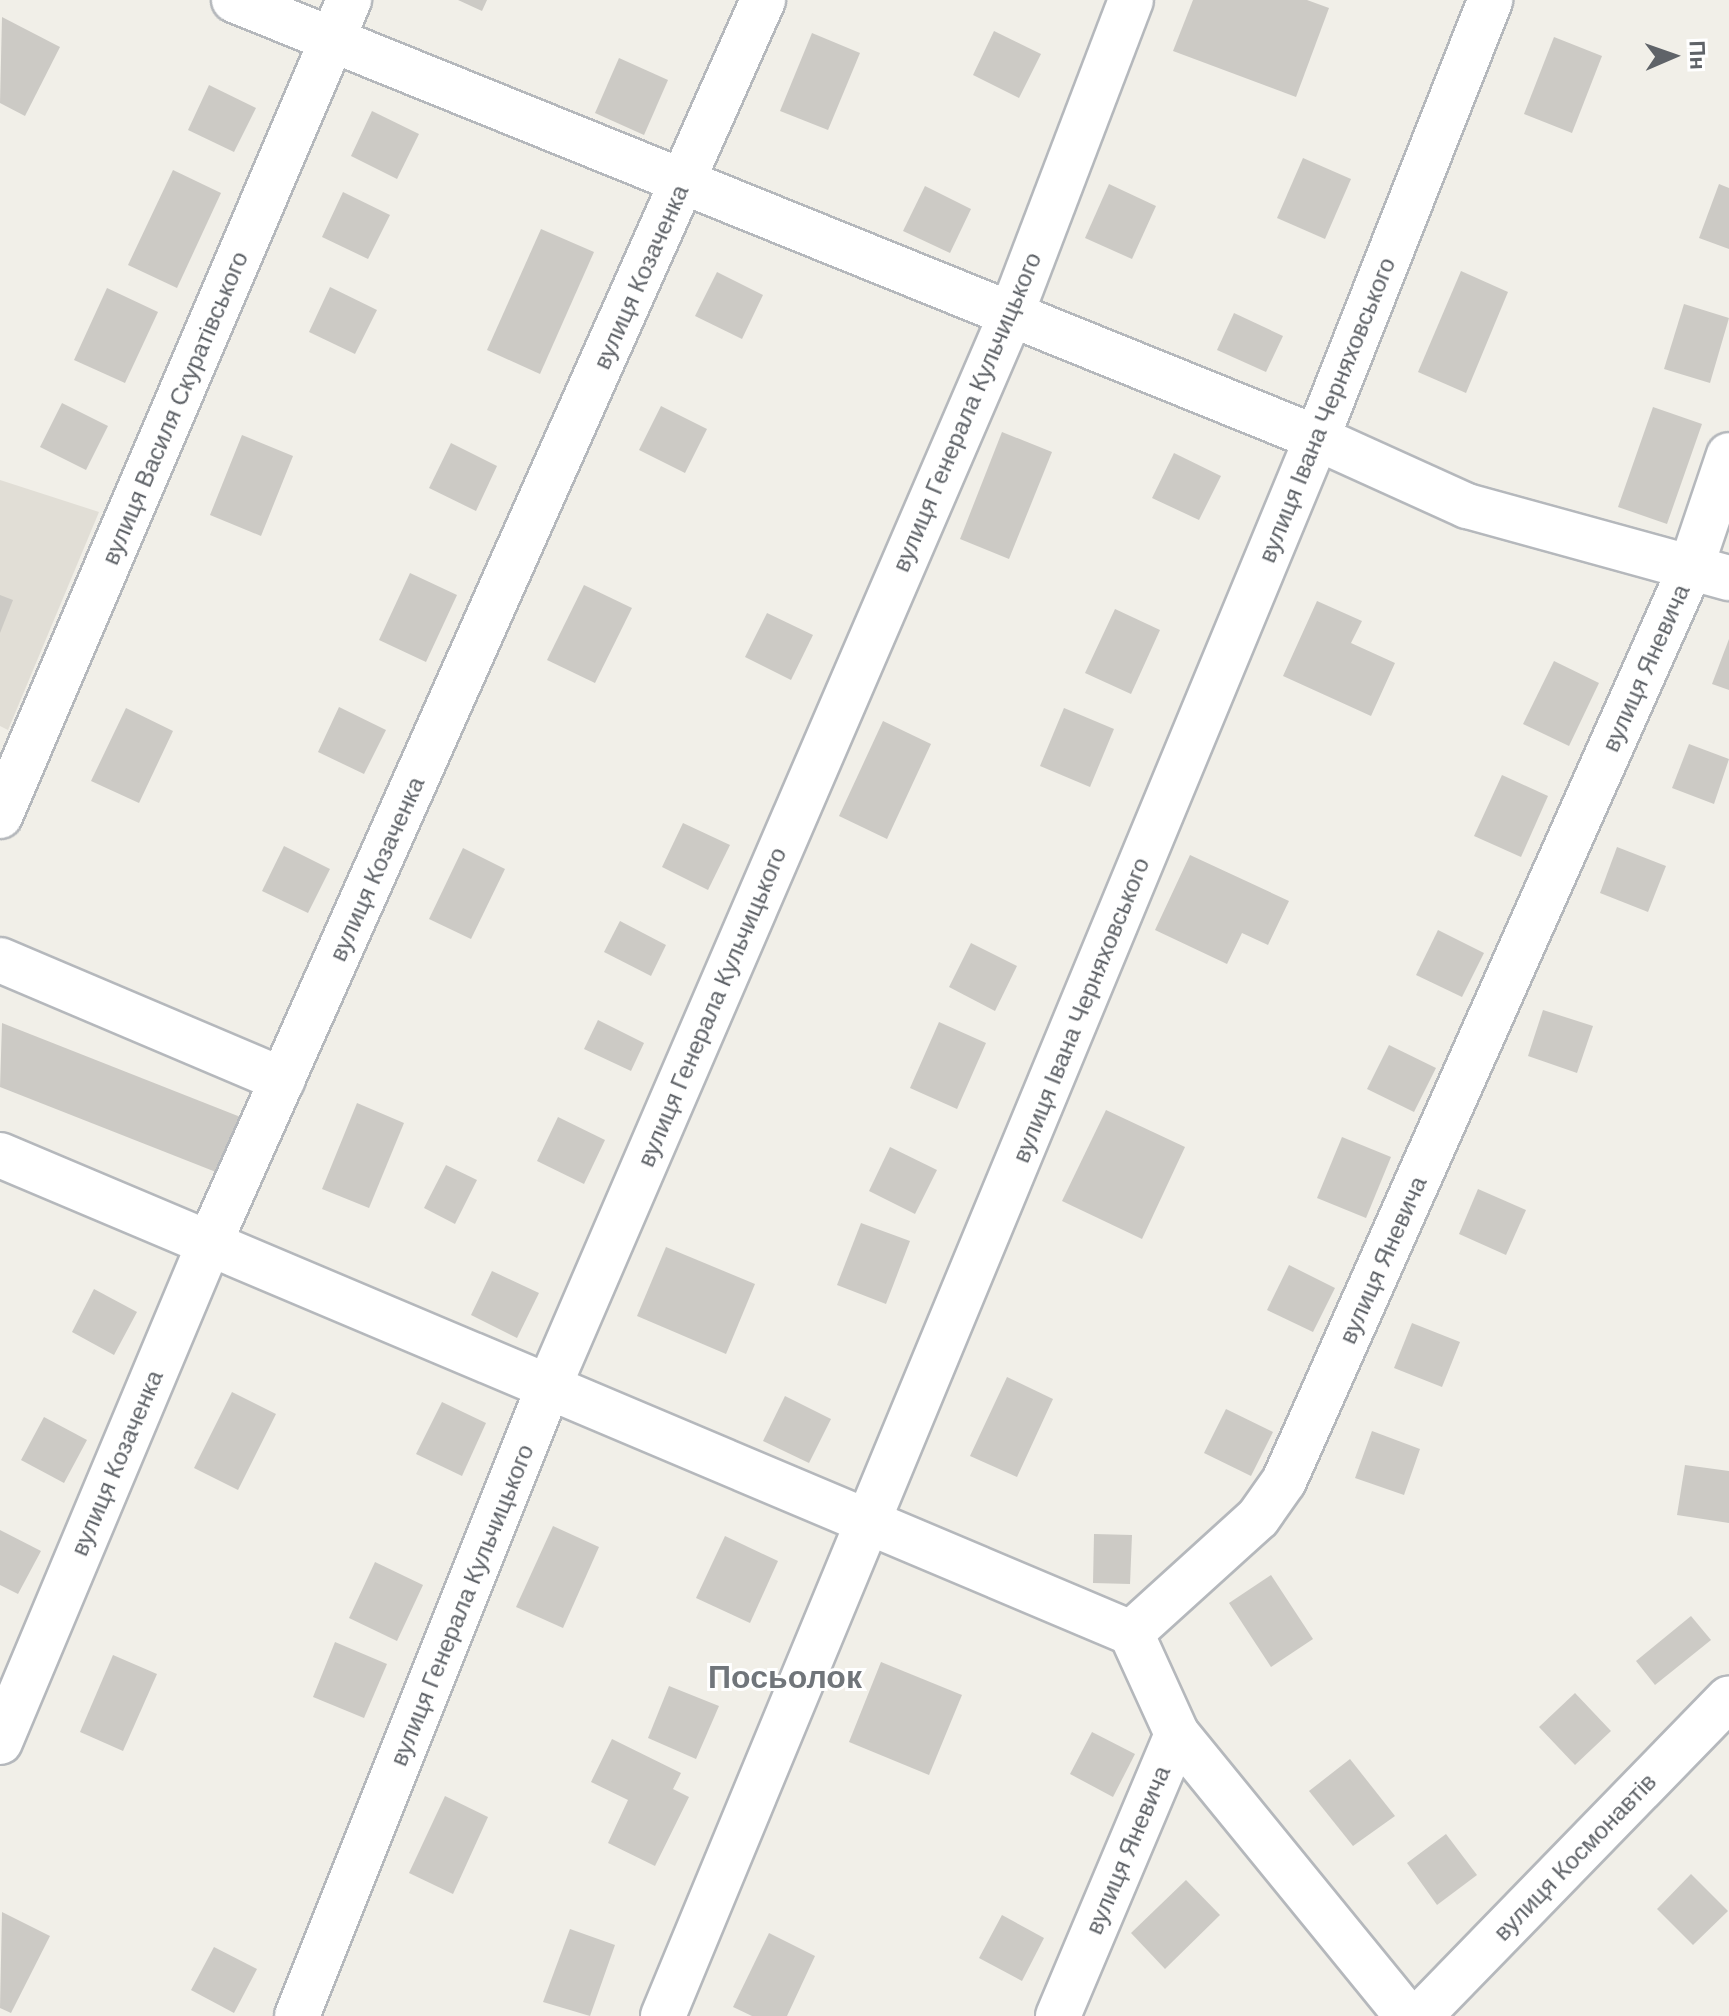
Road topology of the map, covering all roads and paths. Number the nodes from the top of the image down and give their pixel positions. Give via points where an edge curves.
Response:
1 (234, 0) edge
2 (349, 0) edge
3 (763, 0) edge
4 (1131, 0) edge
5 (1490, 0) edge
6 (332, 40) junction
7 (683, 183) junction
8 (1010, 317) junction
9 (1317, 438) junction
10 (1729, 455) edge
11 (1710, 572) edge
12 (0, 816) edge
13 (0, 960) edge
14 (283, 1080) junction
15 (0, 1155) edge
16 (209, 1244) junction
17 (549, 1386) junction
18 (870, 1520) junction
19 (1131, 1633) junction
20 (1729, 1698) edge
21 (1177, 1734) junction
22 (0, 1742) edge
23 (297, 2016) edge
24 (663, 2016) edge
25 (1058, 2016) edge
26 (1407, 2016) edge
27 (1420, 2016) edge

1 - 6 street
2 - 6 street, вулиця Василя Скуратівського
3 - 7 street, вулиця Козаченка
4 - 8 street, вулиця Генерала Кульчицького
5 - 9 street, вулиця Івана Черняховського
6 - 7 street
6 - 12 street, вулиця Василя Скуратівського
7 - 8 street
7 - 14 street, вулиця Козаченка
8 - 9 street
8 - 17 street, вулиця Генерала Кульчицького
9 - 11 street via 1467,506
9 - 18 street, вулиця Івана Черняховського
10 - 11 street, вулиця Яневича
11 - 19 street, вулиця Яневича via 1284,1481 1258,1518
13 - 14 street
14 - 16 street, вулиця Козаченка
15 - 16 street
16 - 17 street
16 - 22 street, вулиця Козаченка
17 - 18 street
17 - 23 street, вулиця Генерала Кульчицького
18 - 19 street
18 - 24 street, вулиця Івана Черняховського
19 - 21 street, вулиця Яневича
20 - 27 street, вулиця Космонавтів
21 - 25 street, вулиця Яневича
21 - 26 street

